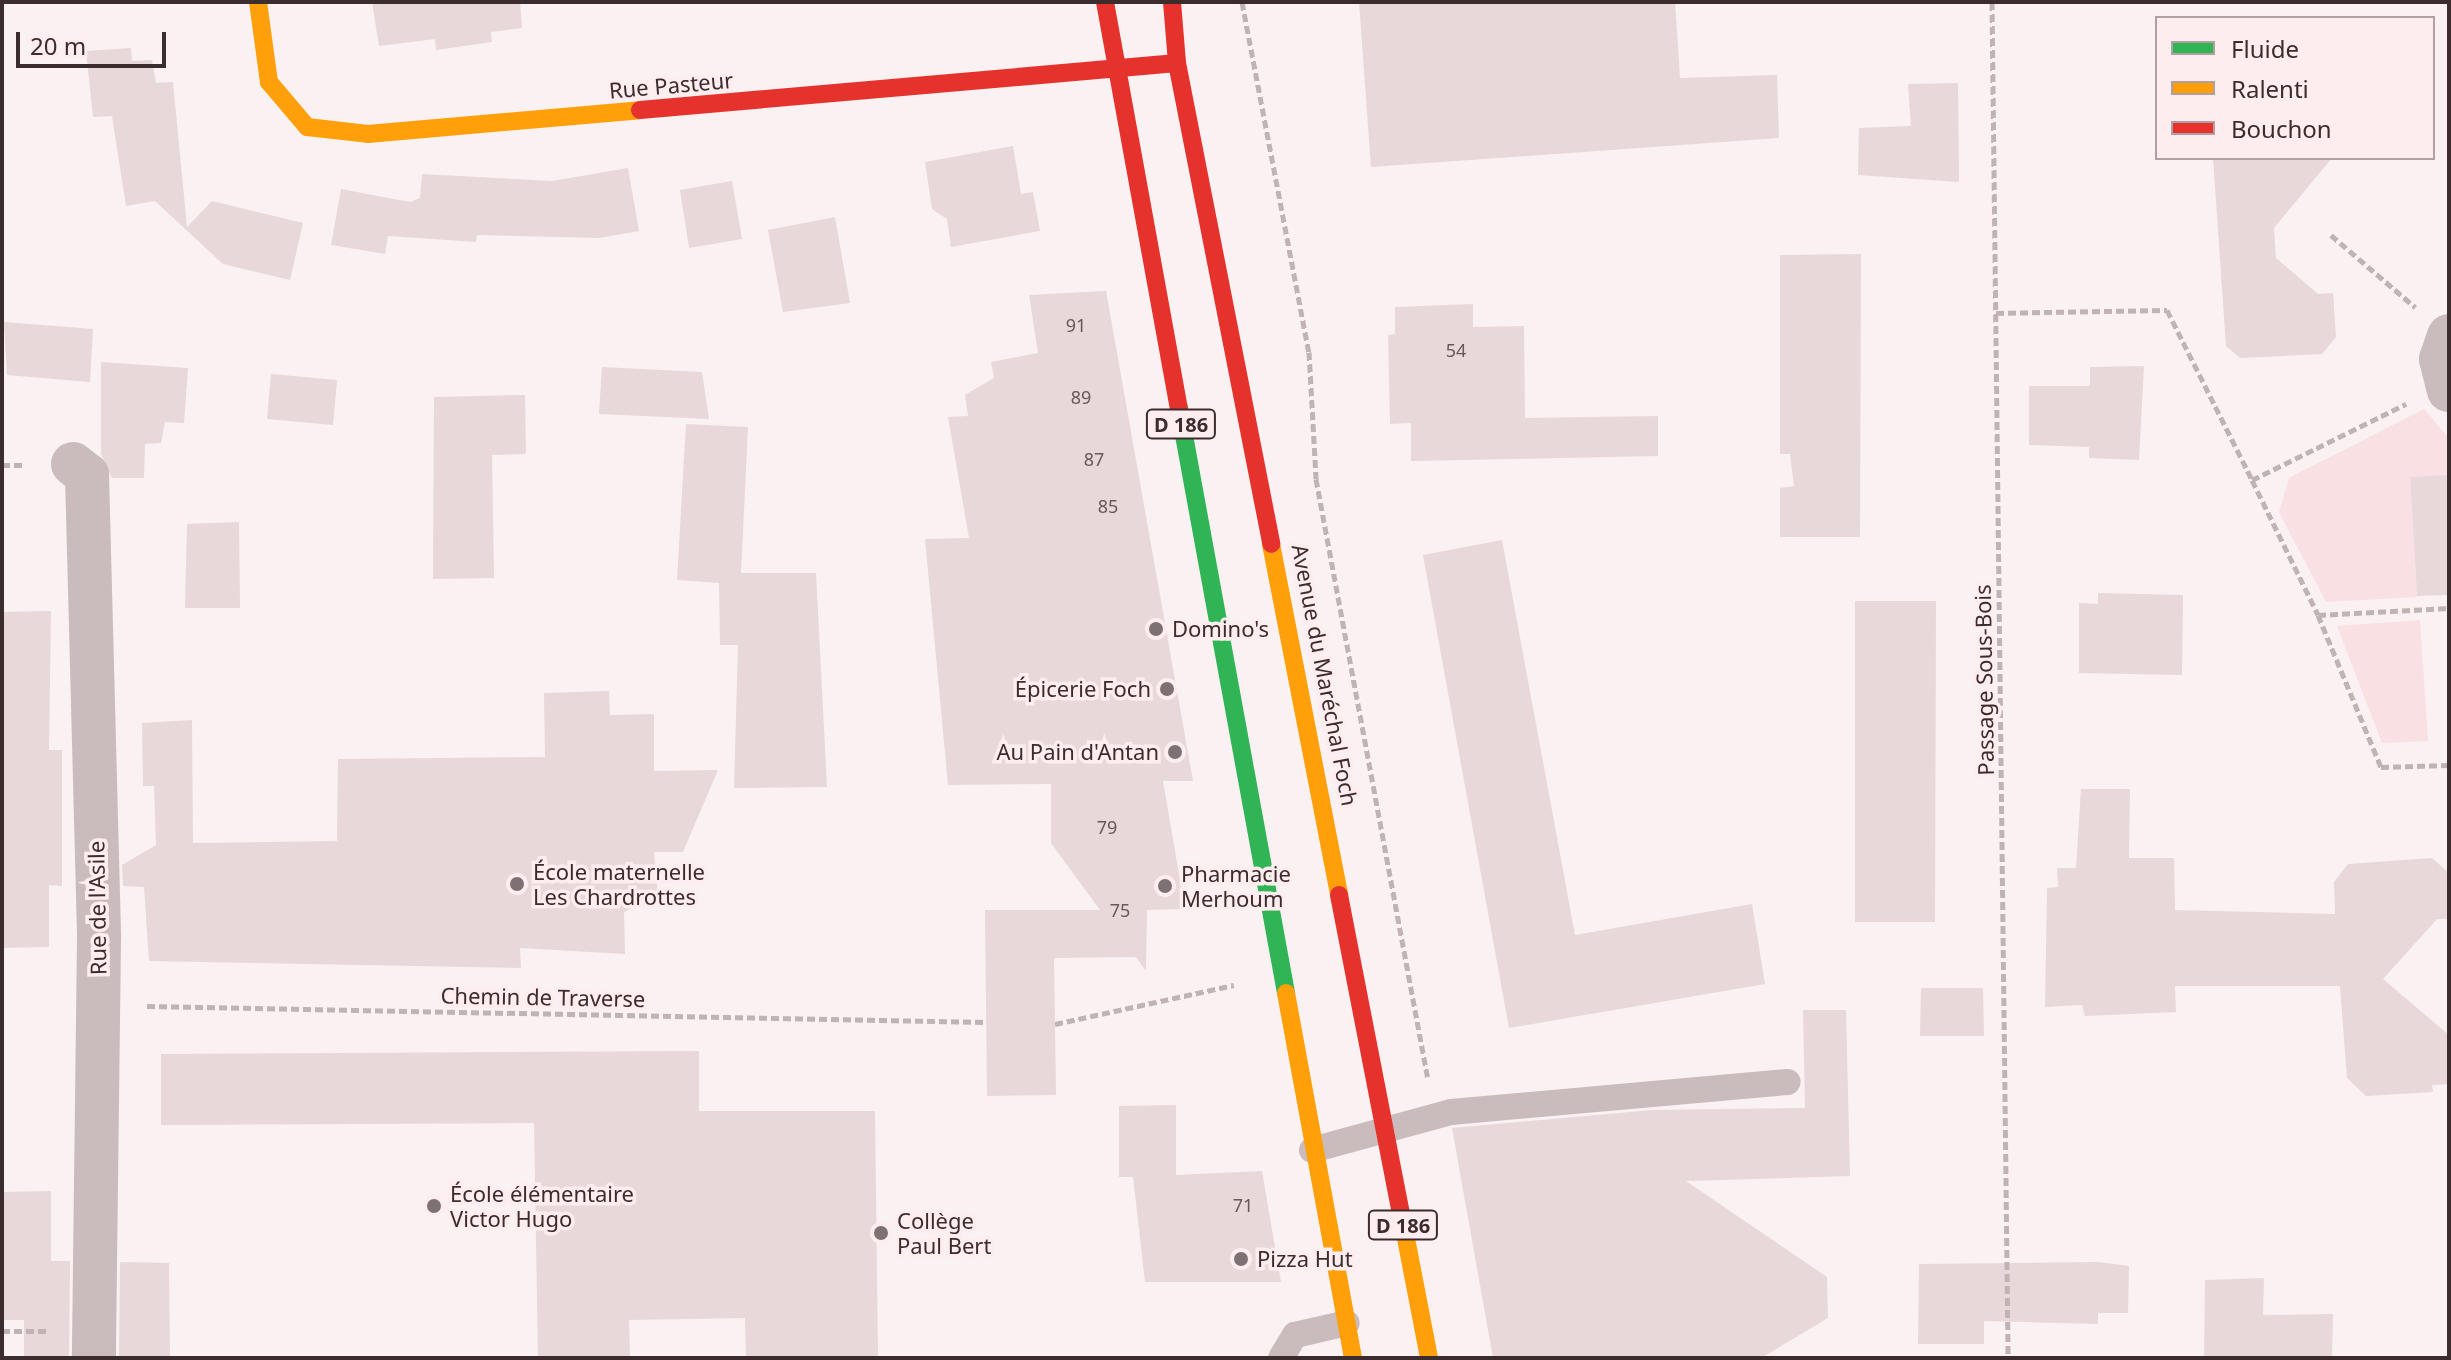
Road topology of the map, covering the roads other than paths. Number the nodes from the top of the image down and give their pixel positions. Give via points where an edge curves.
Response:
1 (258, 2) edge
2 (1105, 2) edge
3 (1172, 2) edge
4 (1177, 63) junction
5 (1115, 69) junction
6 (2449, 336) edge
7 (2447, 386) edge
8 (73, 464) dead end
9 (1788, 1082) dead end
10 (1383, 1132) junction
11 (1312, 1150) junction
12 (1347, 1323) junction
13 (94, 1358) edge
14 (1281, 1358) edge
15 (1353, 1358) edge
16 (1429, 1358) edge

1 - 5 main road, Rue Pasteur via 269,82 288,105 307,127 368,134
2 - 5 main road, D 186
3 - 4 main road, Avenue du Maréchal Foch / D 186
4 - 5 main road, Rue Pasteur
4 - 10 main road, Avenue du Maréchal Foch / D 186 via 1319,767
5 - 11 main road, D 186
6 - 7 street via 2441,359
8 - 13 street, Rue de l'Asile via 87,475 99,1005
9 - 10 lane via 1434,1115
10 - 11 lane
10 - 16 main road, Avenue du Maréchal Foch / D 186
11 - 12 main road, D 186
12 - 14 lane via 1295,1335
12 - 15 main road, D 186

